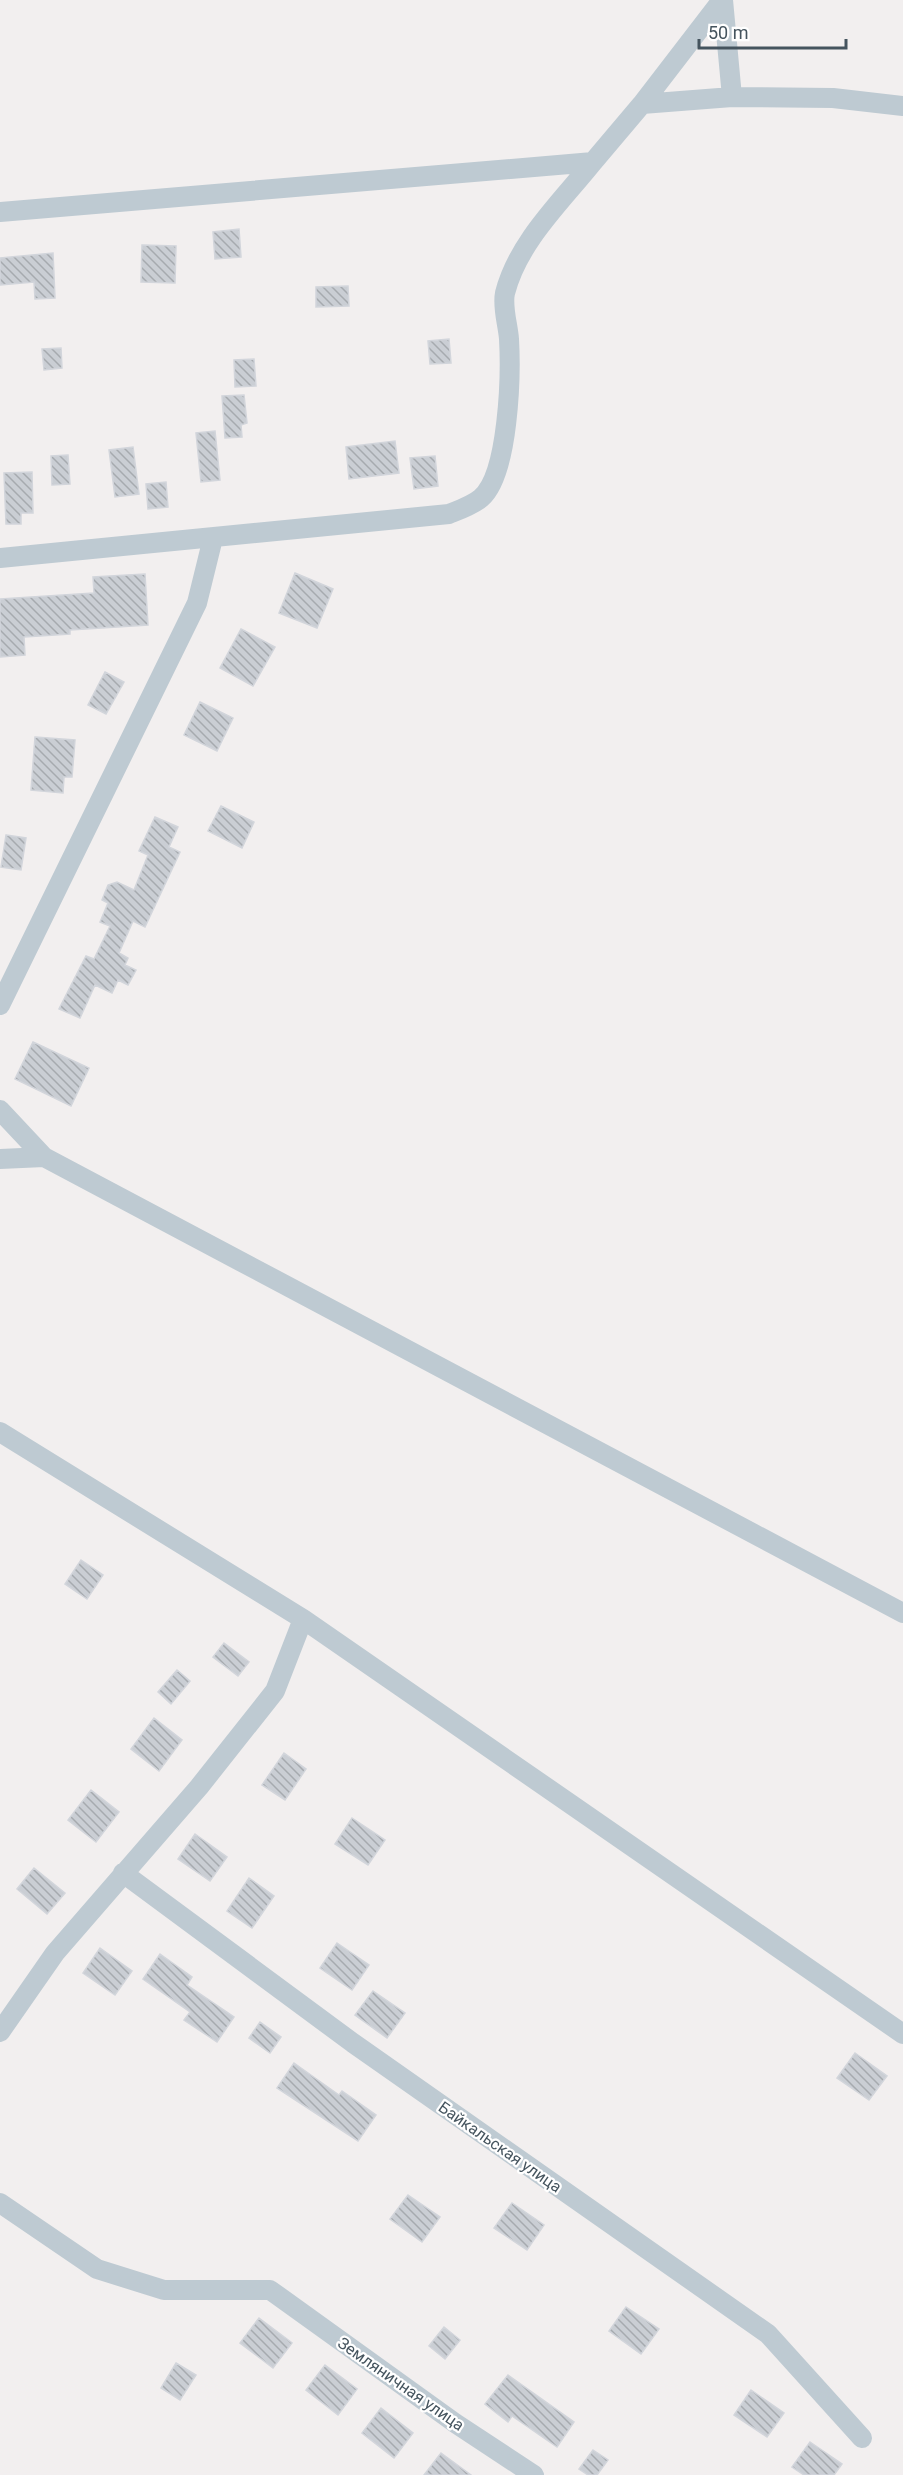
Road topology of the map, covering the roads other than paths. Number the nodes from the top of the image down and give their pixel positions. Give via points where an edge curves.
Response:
1 (722, 0) edge
2 (732, 97) junction
3 (642, 104) junction
4 (903, 106) edge
5 (593, 162) junction
6 (0, 212) edge
7 (213, 538) junction
8 (0, 558) edge
9 (0, 1005) edge
10 (0, 1110) edge
11 (44, 1157) junction
12 (0, 1159) edge
13 (0, 1432) edge
14 (903, 1613) edge
15 (303, 1619) junction
16 (123, 1873) junction
17 (0, 2032) edge
18 (903, 2034) edge
19 (0, 2203) edge
20 (862, 2438) dead end
21 (534, 2475) edge

1 - 2 street
1 - 3 street
2 - 3 street
2 - 4 street via 833,98
3 - 5 street
5 - 6 street
5 - 7 street via 522,250 504,296 509,340 508,410 501,457 481,499 449,514
7 - 8 street
7 - 9 street via 197,603
10 - 11 street
11 - 12 street
11 - 14 street
13 - 15 street
15 - 16 street via 275,1691 199,1787
15 - 18 street
16 - 17 street via 56,1953
16 - 20 street, Байкальская улица via 353,2043 768,2334
19 - 21 street, Земляничная улица via 98,2269 164,2290 270,2290

